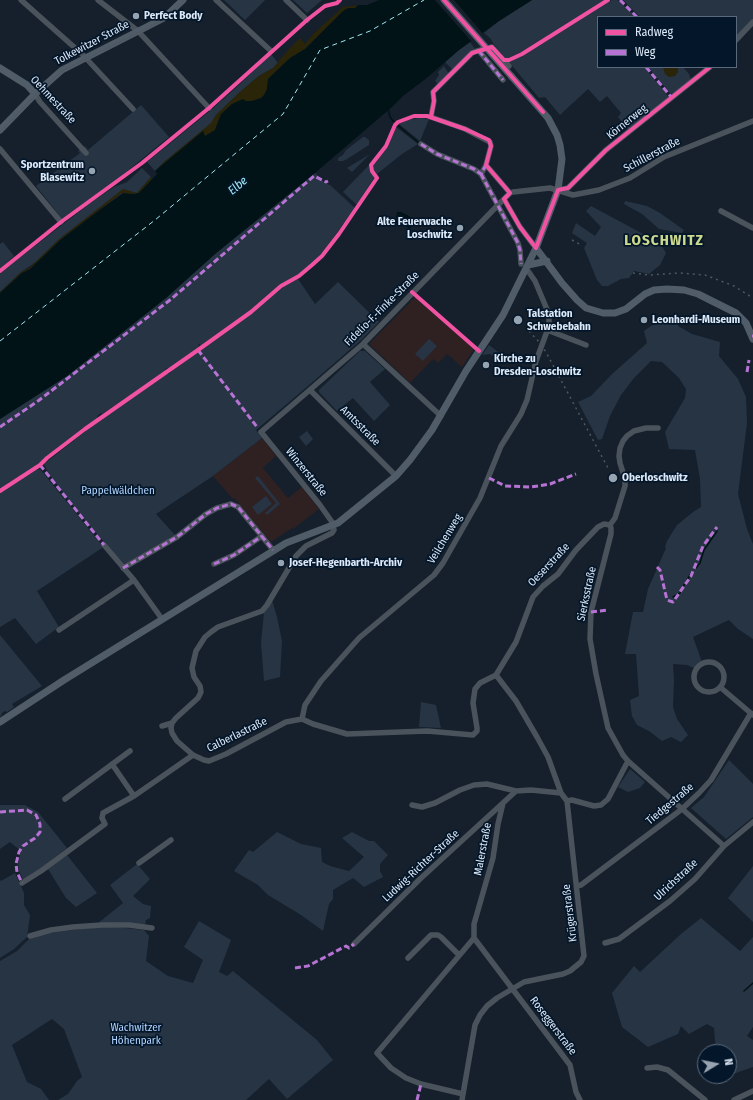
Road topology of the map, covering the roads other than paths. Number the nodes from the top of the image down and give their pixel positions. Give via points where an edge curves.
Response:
1 (21, 0) edge
2 (98, 0) edge
3 (216, 0) edge
4 (286, 0) edge
5 (444, 0) edge
6 (178, 1) edge
7 (307, 20) dead end
8 (753, 22) edge
9 (136, 30) junction
10 (737, 39) edge
11 (271, 51) dead end
12 (479, 51) junction
13 (86, 58) junction
14 (507, 62) dead end
15 (0, 68) edge
16 (709, 68) edge
17 (504, 80) dead end
18 (35, 94) junction
19 (209, 108) dead end
20 (133, 109) dead end
21 (753, 121) edge
22 (0, 130) edge
23 (421, 144) dead end
24 (0, 149) edge
25 (86, 153) dead end
26 (486, 165) junction
27 (481, 174) junction
28 (558, 190) junction
29 (510, 193) junction
30 (504, 199) junction
31 (498, 205) junction
32 (721, 211) dead end
33 (61, 222) dead end
34 (753, 228) edge
35 (536, 248) junction
36 (546, 261) junction
37 (525, 266) junction
38 (547, 330) junction
39 (753, 339) edge
40 (363, 344) junction
41 (586, 345) dead end
42 (310, 390) junction
43 (441, 416) junction
44 (658, 428) dead end
45 (261, 432) joint
46 (396, 476) junction
47 (333, 525) junction
48 (610, 526) junction
49 (262, 536) junction
50 (104, 545) dead end
51 (273, 550) junction
52 (214, 564) dead end
53 (123, 568) junction
54 (134, 580) junction
55 (162, 619) junction
56 (60, 630) dead end
57 (496, 675) junction
58 (720, 687) junction
59 (752, 714) edge
60 (302, 719) junction
61 (0, 722) edge
62 (172, 723) junction
63 (162, 726) dead end
64 (130, 751) dead end
65 (193, 755) junction
66 (631, 763) junction
67 (112, 764) junction
68 (516, 791) junction
69 (561, 792) junction
70 (134, 796) junction
71 (65, 799) dead end
72 (566, 801) junction
73 (503, 803) junction
74 (412, 805) dead end
75 (682, 809) junction
76 (753, 822) edge
77 (171, 840) dead end
78 (724, 846) junction
79 (139, 863) dead end
80 (22, 883) dead end
81 (577, 886) junction
82 (152, 928) dead end
83 (30, 936) dead end
84 (474, 938) junction
85 (605, 943) dead end
86 (354, 944) dead end
87 (459, 955) junction
88 (408, 958) dead end
89 (512, 989) junction
90 (647, 1068) dead end
91 (753, 1091) edge
92 (463, 1097) edge
93 (580, 1100) edge
94 (705, 1100) edge
95 (734, 1100) edge

1 - 13 street
2 - 9 street
3 - 11 street
4 - 7 street
5 - 28 main road, bridge via 548,118 557,135 562,159
6 - 9 main road, Tolkewitzer Straße via 164,18
8 - 10 street
9 - 13 main road, Tolkewitzer Straße
9 - 19 street
12 - 14 street via 492,47
12 - 17 street
12 - 26 street via 472,53 433,92 431,117 489,140 491,146
13 - 18 main road, Tolkewitzer Straße via 62,70
13 - 20 street
15 - 18 main road, Oehmestraße via 27,85
16 - 28 street, Körnerweg via 606,150 568,188
18 - 22 main road, Tolkewitzer Straße
18 - 25 street, Oehmestraße
21 - 28 street, Schillerstraße via 664,157 630,178 598,190 571,195
23 - 27 street
24 - 33 street
26 - 27 street
26 - 29 street
27 - 31 street
28 - 29 street, Schillerstraße via 550,188
28 - 35 main road
29 - 30 street, Fidelio-F.-Finke-Straße
30 - 31 street, Fidelio-F.-Finke-Straße
30 - 35 street
31 - 37 street via 518,244
31 - 40 street, Fidelio-F.-Finke-Straße
32 - 34 street
35 - 36 main road
35 - 37 main road
36 - 37 main road
36 - 39 main road via 573,296 592,310 615,313 626,309 644,294 654,290 684,290 698,294 736,313 746,323
37 - 38 street, Veilchenweg via 535,281 546,307 550,319
37 - 43 main road via 503,315 466,371
38 - 41 street
38 - 60 street, Veilchenweg via 521,414 501,446 480,498 443,563 434,575 359,638 321,681 305,705
40 - 42 street, Fidelio-F.-Finke-Straße
40 - 43 street
42 - 45 street, Fidelio-F.-Finke-Straße
42 - 46 street, Amtsstraße
43 - 46 main road via 423,444
44 - 48 street, Sierksstraße via 638,429 627,436 620,448 620,463 626,486 616,518
45 - 47 street, Winzerstraße
46 - 47 main road
47 - 51 main road via 286,542
47 - 62 street via 332,532 306,546 296,556 262,611 218,627 205,637 196,650 192,668 200,686 198,698
48 - 57 street, Oeserstraße via 604,524 586,538 558,574 533,597 516,642
48 - 66 street, Sierksstraße via 611,534 591,612 590,639 608,728 623,755
49 - 51 street
49 - 52 street via 234,556
49 - 53 street via 238,506 231,504 206,514 176,537
50 - 53 street
51 - 55 main road
53 - 54 street
54 - 55 street
54 - 56 street
55 - 61 main road
57 - 60 street via 480,683 475,689 475,734 427,731 347,734
57 - 69 street, Krügerstraße via 516,701 540,742
58 - 58 street via 712,692 700,689 694,678 698,667 705,662 720,666 724,672
58 - 59 street
59 - 75 street, Tiedgestraße via 711,780
60 - 65 street, Calberlastraße via 286,722 214,759 204,760
62 - 63 street
62 - 65 street, Calberlastraße via 174,738
64 - 67 street
65 - 70 street
66 - 72 street via 608,799 601,805
66 - 75 street
67 - 70 street
67 - 71 street
68 - 69 street
68 - 73 street
68 - 74 street via 487,784 474,785 435,803 422,807
69 - 72 street, Krügerstraße
70 - 80 street via 103,813 104,824
72 - 81 street, Krügerstraße
73 - 84 street, Malerstraße via 493,858 474,924
73 - 86 street, Ludwig-Richter-Straße
75 - 78 street
75 - 81 street, Tiedgestraße via 581,886
76 - 78 street, Ulrichstraße
77 - 79 street
78 - 85 street, Ulrichstraße via 695,879 670,901 619,939
81 - 89 street, Krügerstraße via 584,951 581,962 563,974 524,982
82 - 83 street via 102,925 51,930
84 - 87 street
84 - 89 street, Roseggerstraße
87 - 88 street via 444,938 435,934 427,938
87 - 92 street via 377,1053 391,1068 406,1078
89 - 92 street, Krügerstraße via 487,1006 480,1015 474,1031
89 - 93 street, Roseggerstraße via 570,1065
90 - 94 street via 657,1066 668,1070
91 - 95 street

